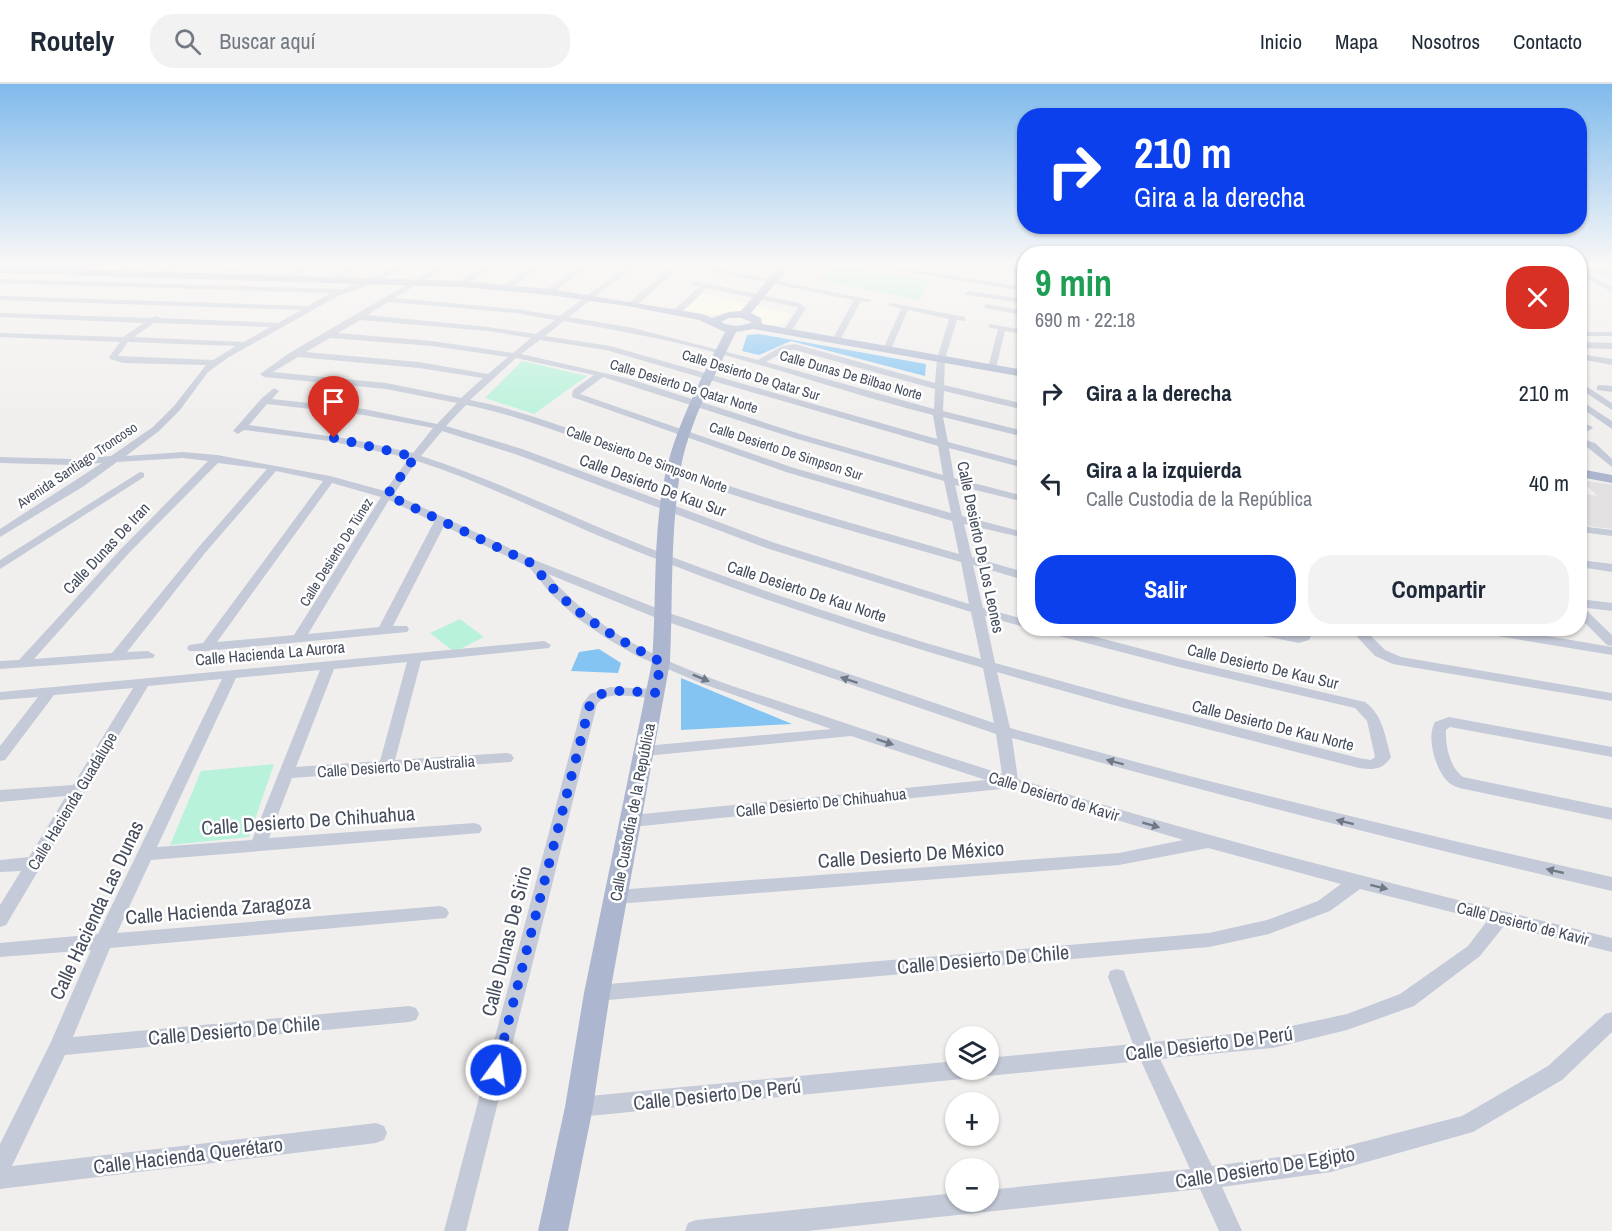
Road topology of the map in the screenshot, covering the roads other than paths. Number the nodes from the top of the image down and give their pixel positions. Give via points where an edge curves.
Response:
1 (47, 317) edge
2 (159, 317) edge
3 (295, 317) edge
4 (359, 317) joint
5 (550, 317) edge
6 (706, 317) edge
7 (706, 317) edge
8 (734, 317) edge
9 (796, 317) edge
10 (849, 317) edge
11 (901, 317) edge
12 (950, 317) edge
13 (564, 318) junction
14 (153, 320) junction
15 (730, 320) junction
16 (279, 325) junction
17 (754, 326) junction
18 (992, 326) dead end
19 (1002, 328) junction
20 (1017, 331) edge
21 (787, 332) junction
22 (1587, 334) edge
23 (1612, 334) edge
24 (0, 335) edge
25 (328, 335) junction
26 (541, 336) junction
27 (126, 339) junction
28 (836, 340) junction
29 (244, 344) junction
30 (1587, 345) edge
31 (1612, 346) edge
32 (887, 349) junction
33 (720, 351) junction
34 (294, 354) junction
35 (515, 355) junction
36 (1587, 358) edge
37 (941, 359) junction
38 (760, 362) junction
39 (1612, 362) edge
40 (213, 363) junction
41 (992, 368) junction
42 (1017, 373) edge
43 (601, 374) junction
44 (707, 375) junction
45 (490, 377) junction
46 (939, 387) junction
47 (1600, 388) dead end
48 (1587, 390) edge
49 (1612, 390) edge
50 (274, 391) dead end
51 (464, 400) junction
52 (264, 401) junction
53 (695, 403) junction
54 (1017, 404) edge
55 (1612, 407) edge
56 (1587, 408) edge
57 (938, 414) junction
58 (1612, 426) edge
59 (440, 427) junction
60 (1017, 432) edge
61 (683, 435) junction
62 (942, 444) junction
63 (1587, 444) edge
64 (415, 457) junction
65 (217, 458) junction
66 (117, 459) junction
67 (0, 460) edge
68 (1017, 463) edge
69 (1612, 464) edge
70 (274, 467) junction
71 (673, 471) junction
72 (1587, 474) edge
73 (140, 475) dead end
74 (330, 479) junction
75 (1612, 479) edge
76 (949, 480) junction
77 (387, 495) junction
78 (1017, 497) edge
79 (667, 509) junction
80 (959, 519) junction
81 (441, 520) junction
82 (1587, 530) edge
83 (1017, 533) edge
84 (1612, 533) edge
85 (0, 534) edge
86 (663, 558) junction
87 (966, 561) junction
88 (533, 564) junction
89 (0, 565) edge
90 (1587, 565) edge
91 (1612, 568) edge
92 (1017, 574) edge
93 (1587, 604) edge
94 (1612, 607) edge
95 (976, 610) junction
96 (664, 616) junction
97 (1587, 619) edge
98 (1017, 621) edge
99 (402, 629) dead end
100 (384, 631) junction
101 (1076, 636) edge
102 (1364, 636) edge
103 (1521, 636) edge
104 (299, 638) junction
105 (1612, 642) edge
106 (544, 645) dead end
107 (1612, 651) edge
108 (148, 655) dead end
109 (415, 656) junction
110 (116, 657) junction
111 (661, 662) junction
112 (22, 663) junction
113 (329, 664) junction
114 (0, 665) edge
115 (990, 667) junction
116 (232, 673) junction
117 (144, 681) junction
118 (50, 691) junction
119 (655, 693) junction
120 (0, 696) edge
121 (1612, 698) edge
122 (852, 731) junction
123 (1003, 731) junction
124 (645, 751) junction
125 (1612, 752) edge
126 (0, 756) edge
127 (506, 758) dead end
128 (1372, 765) joint
129 (386, 766) junction
130 (286, 774) junction
131 (1011, 783) junction
132 (78, 790) junction
133 (0, 796) edge
134 (1612, 814) edge
135 (632, 821) junction
136 (474, 829) dead end
137 (1208, 841) junction
138 (258, 845) junction
139 (145, 854) junction
140 (34, 863) junction
141 (0, 866) edge
142 (1357, 882) junction
143 (1612, 884) edge
144 (616, 897) junction
145 (440, 913) dead end
146 (1501, 917) junction
147 (0, 920) edge
148 (104, 941) junction
149 (1612, 945) edge
150 (0, 950) edge
151 (1117, 977) dead end
152 (597, 993) junction
153 (409, 1014) dead end
154 (1612, 1020) edge
155 (59, 1047) junction
156 (1146, 1051) junction
157 (999, 1066) edge
158 (945, 1072) edge
159 (579, 1107) junction
160 (376, 1133) dead end
161 (0, 1167) edge
162 (0, 1178) edge
163 (1206, 1178) junction
164 (999, 1200) edge
165 (945, 1206) edge
166 (455, 1231) edge
167 (553, 1231) edge
168 (696, 1231) edge
169 (1231, 1231) edge

1 - 14 street
2 - 14 street
3 - 16 street, Avenida Santiago Troncoso
4 - 25 street
4 - 26 street, Calle Desierto De Qatar Sur
5 - 13 street, Calle Dunas De Bilbao Norte
6 - 15 main road
7 - 15 main road
8 - 15 main road, Calle Custodia de la República
9 - 21 street
10 - 28 street
11 - 32 street
12 - 37 street, Calle Desierto De Los Leones via 958,318
13 - 26 street, Calle Desierto De Túnez
13 - 33 street, Calle Dunas De Bilbao Norte
14 - 16 street
14 - 27 street
15 - 17 main road
15 - 17 main road via 755,318
15 - 33 main road, Calle Custodia de la República
16 - 29 street, Avenida Santiago Troncoso
17 - 21 main road
18 - 19 street
19 - 20 street
19 - 41 street
21 - 28 main road
22 - 23 street
24 - 27 street
25 - 34 street
25 - 35 street, Calle Desierto De Qatar Norte via 425,342
26 - 35 street, Calle Desierto De Túnez
26 - 44 street, Calle Desierto De Qatar Sur via 608,348
27 - 29 street
27 - 40 street via 113,355 115,358
28 - 32 main road
29 - 40 street, Avenida Santiago Troncoso
30 - 31 street
32 - 37 main road
33 - 38 street, Calle Dunas De Bilbao Norte
33 - 44 main road, Calle Custodia de la República
34 - 45 street via 419,365
34 - 51 street, Calle Desierto De Simpson Norte via 264,374 366,383
35 - 43 street, Calle Desierto De Qatar Norte
35 - 45 street, Calle Desierto De Túnez
36 - 39 street
37 - 41 main road
37 - 46 street, Calle Desierto De Los Leones
38 - 46 street via 784,348 795,347
38 - 57 street, Calle Dunas De Bilbao Norte
40 - 66 street, Avenida Santiago Troncoso via 177,408
41 - 42 main road
43 - 53 street, Calle Desierto De Qatar Norte
43 - 61 street, Calle Desierto De Simpson Sur via 575,395
44 - 53 main road, Calle Custodia de la República
44 - 62 street, Calle Desierto De Qatar Sur
45 - 51 street, Calle Desierto De Túnez
46 - 54 street
46 - 57 street, Calle Desierto De Los Leones
47 - 49 street
48 - 55 street
50 - 52 street
51 - 59 street, Calle Desierto De Túnez
51 - 71 street, Calle Desierto De Simpson Norte via 539,420
52 - 59 street, Calle Desierto De Kau Sur via 351,410
52 - 64 street, Calle Desierto De Kau Norte via 239,429 334,438
53 - 61 main road, Calle Custodia de la República
53 - 76 street, Calle Desierto De Qatar Norte
56 - 58 street
57 - 60 street, Calle Dunas De Bilbao Norte
57 - 62 street, Calle Desierto De Los Leones
59 - 64 street, Calle Desierto De Túnez
59 - 79 street, Calle Desierto De Kau Sur via 502,445
61 - 71 main road, Calle Custodia de la República
61 - 80 street, Calle Desierto De Simpson Sur
62 - 68 street, Calle Desierto De Qatar Sur
62 - 76 street, Calle Desierto De Los Leones
63 - 69 street
64 - 77 street, Calle Desierto De Túnez
64 - 86 street, Calle Desierto De Kau Norte
65 - 66 street, Calle Desierto de Kavir via 183,455
65 - 70 street, Calle Desierto de Kavir
65 - 112 street, Calle Dunas De Iran
66 - 67 street, Calle Desierto de Kavir
66 - 85 street, Avenida Santiago Troncoso
70 - 74 street, Calle Desierto de Kavir
70 - 110 street via 201,550
71 - 79 main road, Calle Custodia de la República
71 - 87 street, Calle Desierto De Simpson Norte
72 - 75 main road
73 - 89 street
74 - 77 street, Calle Desierto de Kavir
74 - 104 street via 200,647
76 - 78 street, Calle Desierto De Qatar Norte
76 - 80 street, Calle Desierto De Los Leones
77 - 81 street, Calle Desierto de Kavir
77 - 104 street, Calle Desierto De Túnez
79 - 86 main road, Calle Custodia de la República
79 - 95 street, Calle Desierto De Kau Sur via 874,581
80 - 83 street, Calle Desierto De Simpson Sur
80 - 87 street, Calle Desierto De Los Leones
81 - 88 street, Calle Desierto de Kavir
81 - 100 street
82 - 84 street
86 - 96 main road, Calle Custodia de la República
86 - 115 street, Calle Desierto De Kau Norte
87 - 92 street, Calle Desierto De Simpson Norte
87 - 95 street, Calle Desierto De Los Leones
88 - 96 street, Calle Desierto de Kavir
88 - 111 street, Calle Desierto de Kavir via 547,584 580,613
90 - 91 street
93 - 94 street
95 - 98 street, Calle Desierto De Kau Sur
95 - 115 street, Calle Desierto De Los Leones
96 - 111 main road, Calle Custodia de la República
123 -> 96 street, Calle Desierto de Kavir
97 - 105 street
99 - 100 street
100 - 104 street
101 - 128 street, Calle Desierto De Kau Sur via 1350,702 1368,710 1373,717 1383,757
102 - 121 street via 1388,657 1408,663
103 - 107 street
106 - 109 street, Calle Hacienda La Aurora
108 - 110 street
109 - 113 street, Calle Hacienda La Aurora
109 - 129 street
110 - 112 street
111 - 119 main road, Calle Custodia de la República
111 -> 122 street, Calle Desierto de Kavir
112 - 114 street
113 - 116 street, Calle Hacienda La Aurora
113 - 130 street
115 - 123 street, Calle Desierto De Los Leones
115 - 128 street, Calle Desierto De Kau Norte via 1161,714
116 - 117 street, Calle Hacienda La Aurora
116 - 139 street, Calle Hacienda Las Dunas
117 - 118 street, Calle Hacienda La Aurora
117 - 132 street, Calle Hacienda Guadalupe
118 - 120 street, Calle Hacienda La Aurora
118 - 126 street
119 - 124 main road, Calle Custodia de la República
119 - 166 street, Calle Dunas De Sirio via 607,692 592,698
122 - 124 street
122 -> 131 street, Calle Desierto de Kavir
123 - 131 street, Calle Desierto De Los Leones
143 -> 123 street, Calle Desierto de Kavir via 1364,827
124 - 135 main road, Calle Custodia de la República
125 - 134 street via 1449,722 1437,731 1448,772 1464,784
127 - 129 street, Calle Desierto De Australia
129 - 130 street, Calle Desierto De Australia
130 - 138 street
131 - 135 street, Calle Desierto De Chihuahua
131 -> 137 street, Calle Desierto de Kavir
132 - 133 street
132 - 140 street, Calle Hacienda Guadalupe
135 - 144 main road, Calle Custodia de la República
136 - 138 street, Calle Desierto De Chihuahua
137 - 142 street, Calle Desierto de Kavir
137 - 144 street, Calle Desierto De México via 1119,859
138 - 139 street, Calle Desierto De Chihuahua
139 - 148 street, Calle Hacienda Las Dunas
140 - 141 street
140 - 147 street, Calle Hacienda Guadalupe
142 -> 146 street, Calle Desierto de Kavir
142 - 152 street, Calle Desierto De Chile via 1324,906 1269,927 1209,940
144 - 152 main road, Calle Custodia de la República
145 - 148 street, Calle Hacienda Zaragoza
146 - 149 street, Calle Desierto de Kavir
146 - 156 street, Calle Desierto De Perú via 1474,951 1407,1000 1347,1022 1273,1039
148 - 150 street, Calle Hacienda Zaragoza
148 - 155 street, Calle Hacienda Las Dunas
151 - 156 street
152 - 159 main road, Calle Custodia de la República
153 - 155 street, Calle Desierto De Chile
154 - 163 street, Calle Desierto De Egipto via 1555,1073 1466,1125 1331,1161
155 - 161 street, Calle Hacienda Las Dunas
156 - 157 street, Calle Desierto De Perú
156 - 163 street
158 - 159 street, Calle Desierto De Perú
159 - 167 main road, Calle Custodia de la República
160 - 162 street, Calle Hacienda Querétaro
163 - 164 street, Calle Desierto De Egipto
163 - 169 street
165 - 168 street

